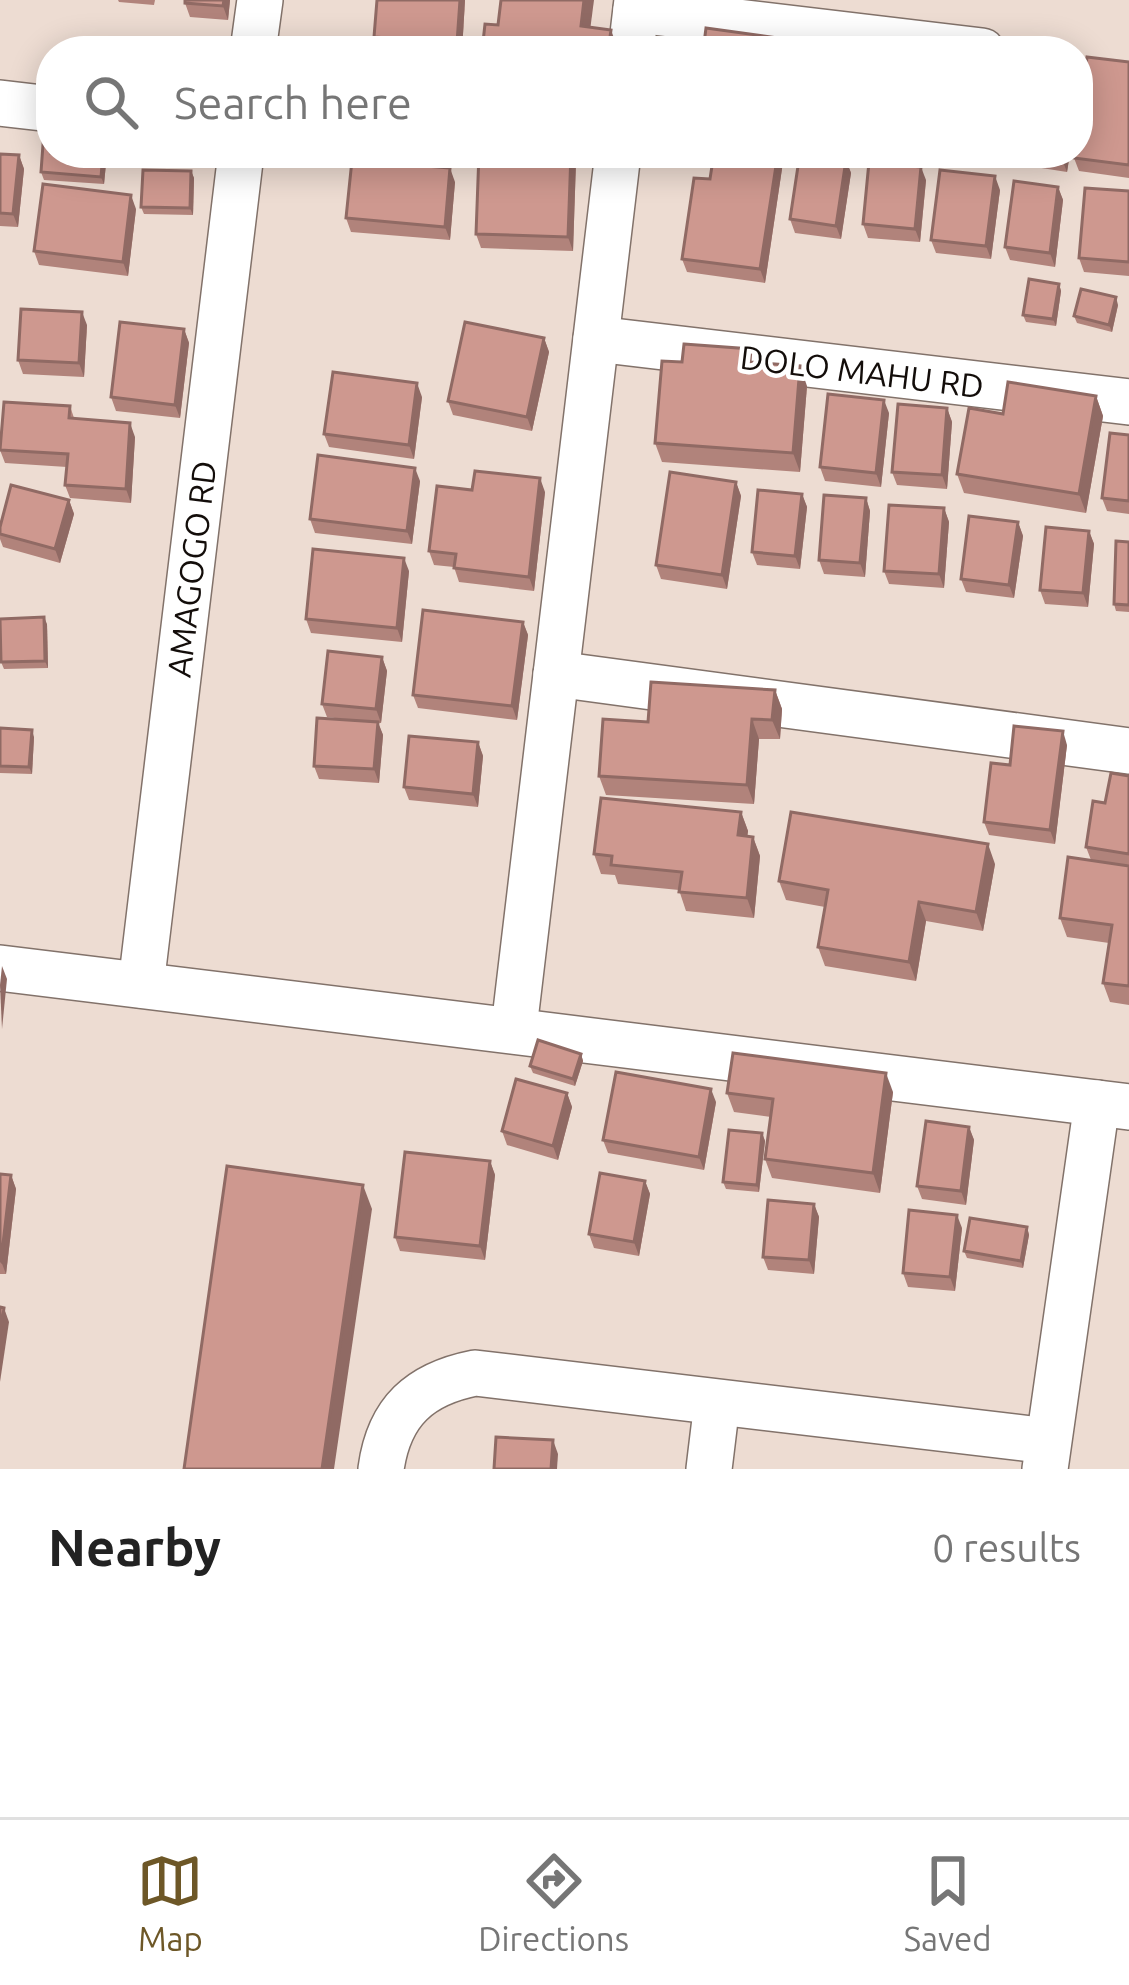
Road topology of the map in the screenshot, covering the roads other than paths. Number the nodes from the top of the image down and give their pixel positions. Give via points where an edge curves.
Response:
1 (260, 0) edge
2 (634, 20) edge
3 (256, 36) edge
4 (814, 36) edge
5 (0, 103) edge
6 (36, 107) edge
7 (239, 168) edge
8 (616, 168) edge
9 (596, 339) junction
10 (1129, 402) edge
11 (556, 674) junction
12 (1129, 752) edge
13 (0, 968) edge
14 (141, 985) junction
15 (514, 1028) junction
16 (1113, 1105) edge
17 (718, 1403) junction
18 (1047, 1455) edge
19 (381, 1469) edge
20 (709, 1469) edge

1 - 3 street
2 - 4 street
5 - 6 street
7 - 14 street, AMAGOGO RD
8 - 9 street
9 - 10 street, DOLO MAHU RD
9 - 11 street
11 - 12 street
11 - 15 street
13 - 14 street
14 - 15 street
15 - 16 street
16 - 18 street
17 - 18 street
17 - 19 street via 475,1373 411,1397
17 - 20 street

